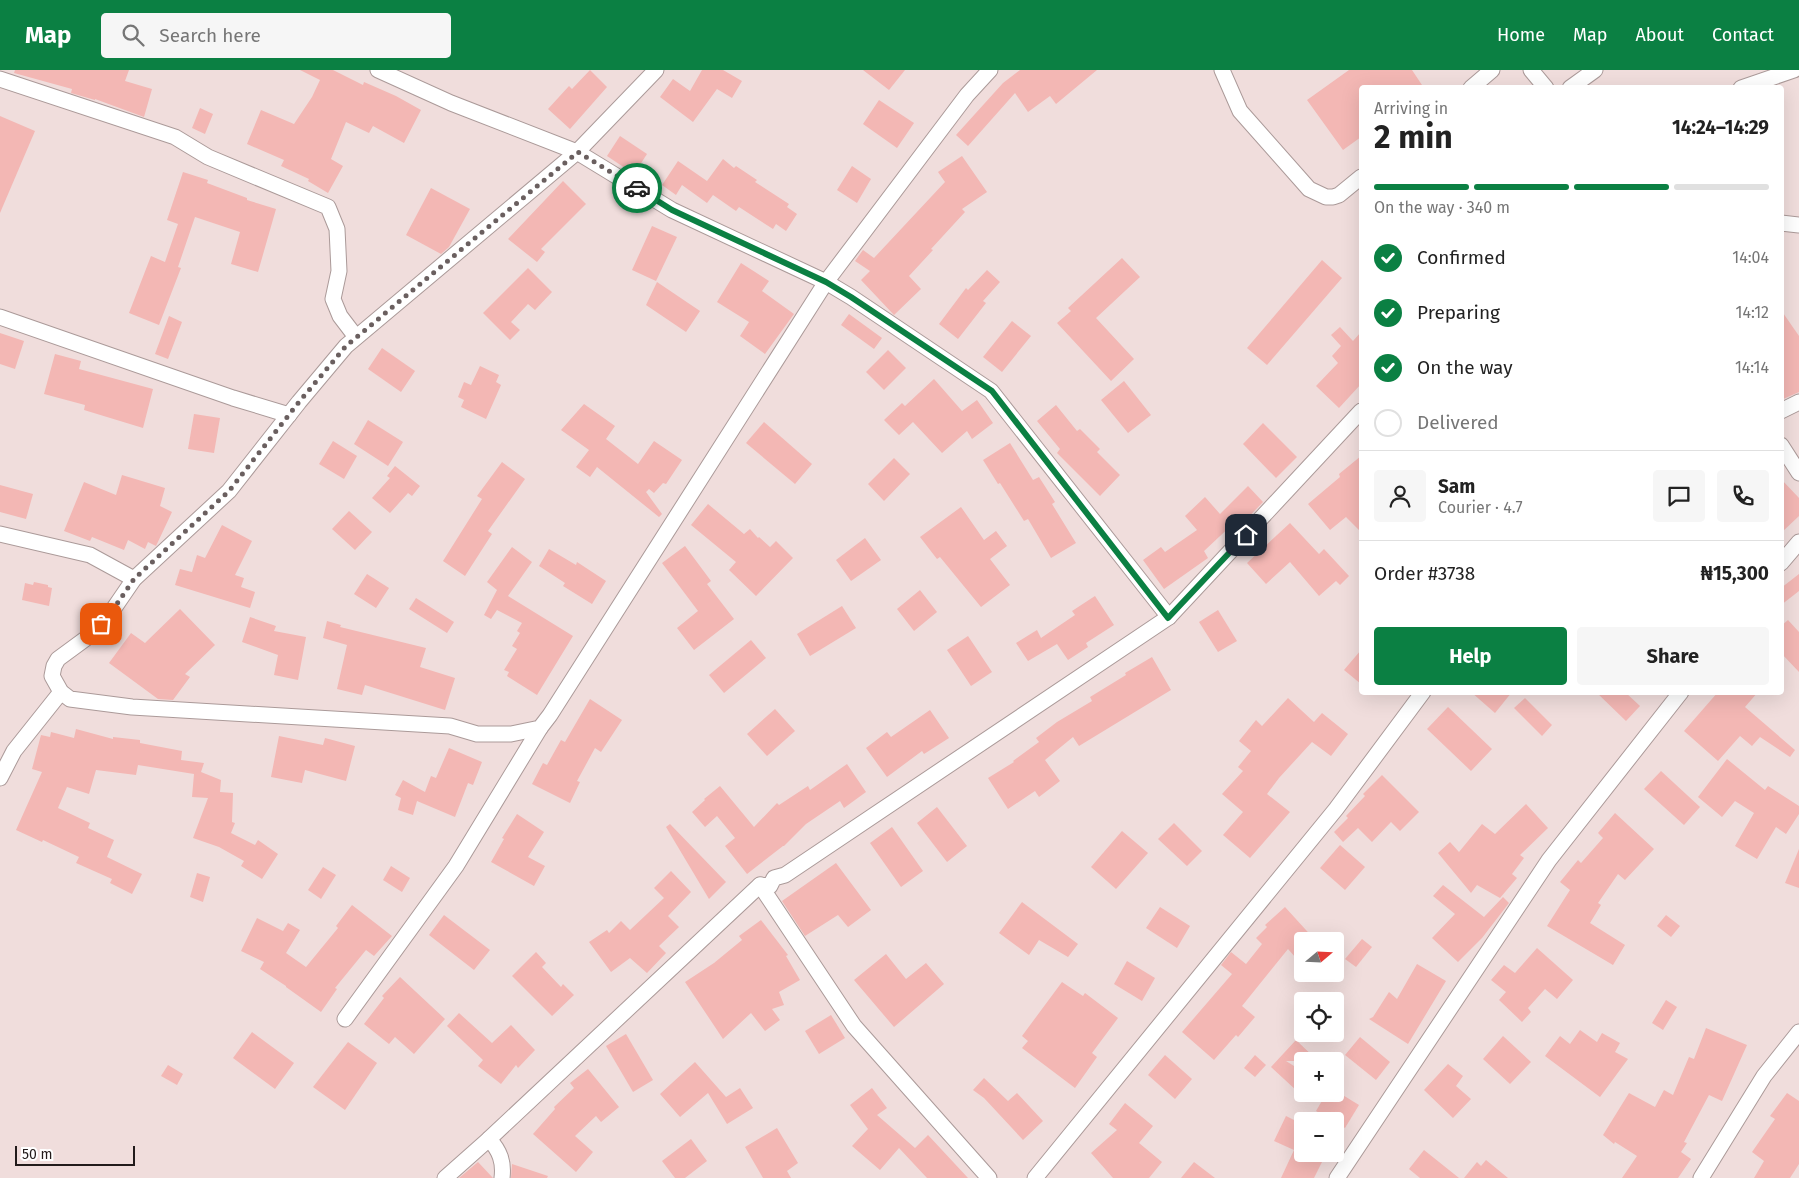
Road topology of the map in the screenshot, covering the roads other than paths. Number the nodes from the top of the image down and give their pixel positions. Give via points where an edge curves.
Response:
1 (378, 70) edge
2 (656, 70) edge
3 (990, 70) edge
4 (1222, 70) edge
5 (1492, 70) edge
6 (1531, 70) edge
7 (1596, 70) edge
8 (1794, 70) edge
9 (0, 79) edge
10 (1474, 85) edge
11 (1544, 85) edge
12 (1574, 85) edge
13 (1750, 85) edge
14 (578, 152) junction
15 (1359, 179) edge
16 (1784, 223) edge
17 (1799, 225) edge
18 (826, 282) junction
19 (0, 317) edge
20 (356, 337) junction
21 (1799, 402) edge
22 (1784, 410) edge
23 (1359, 413) edge
24 (289, 415) junction
25 (1784, 450) edge
26 (1799, 473) edge
27 (0, 534) edge
28 (1799, 542) edge
29 (1784, 560) edge
30 (134, 579) junction
31 (1168, 618) junction
32 (61, 692) junction
33 (1421, 695) edge
34 (1679, 695) edge
35 (540, 728) junction
36 (0, 778) edge
37 (760, 885) junction
38 (345, 1019) dead end
39 (1799, 1032) edge
40 (489, 1139) junction
41 (1342, 1176) edge
42 (445, 1178) edge
43 (502, 1178) edge
44 (988, 1178) edge
45 (1035, 1178) edge
46 (1701, 1178) edge

1 - 14 street via 452,104
2 - 14 street
3 - 18 street via 967,95
4 - 15 street via 1240,111 1309,189 1333,197
5 - 10 street
6 - 11 street
7 - 12 street
8 - 13 street
9 - 20 street via 175,137 208,157 328,207 337,228 339,271 333,299 340,316
14 - 18 street via 672,210
14 - 20 street
16 - 17 street
18 - 31 street via 992,391
18 - 35 street
19 - 24 street
20 - 24 street
21 - 22 street
23 - 31 street
24 - 30 street via 229,491
25 - 26 street
27 - 30 street via 90,556
28 - 29 street
30 - 32 street via 92,634 54,666 52,676
31 - 37 street via 786,876 774,878 770,886
32 - 35 street via 70,699 132,707 450,726 477,734 511,734
32 - 36 street via 14,751
33 - 45 street via 1336,809
34 - 41 street via 1549,860
35 - 38 street via 456,866
37 - 40 street
37 - 44 street via 854,1026
39 - 46 street via 1764,1076
40 - 42 street
40 - 43 street via 499,1151 504,1166

